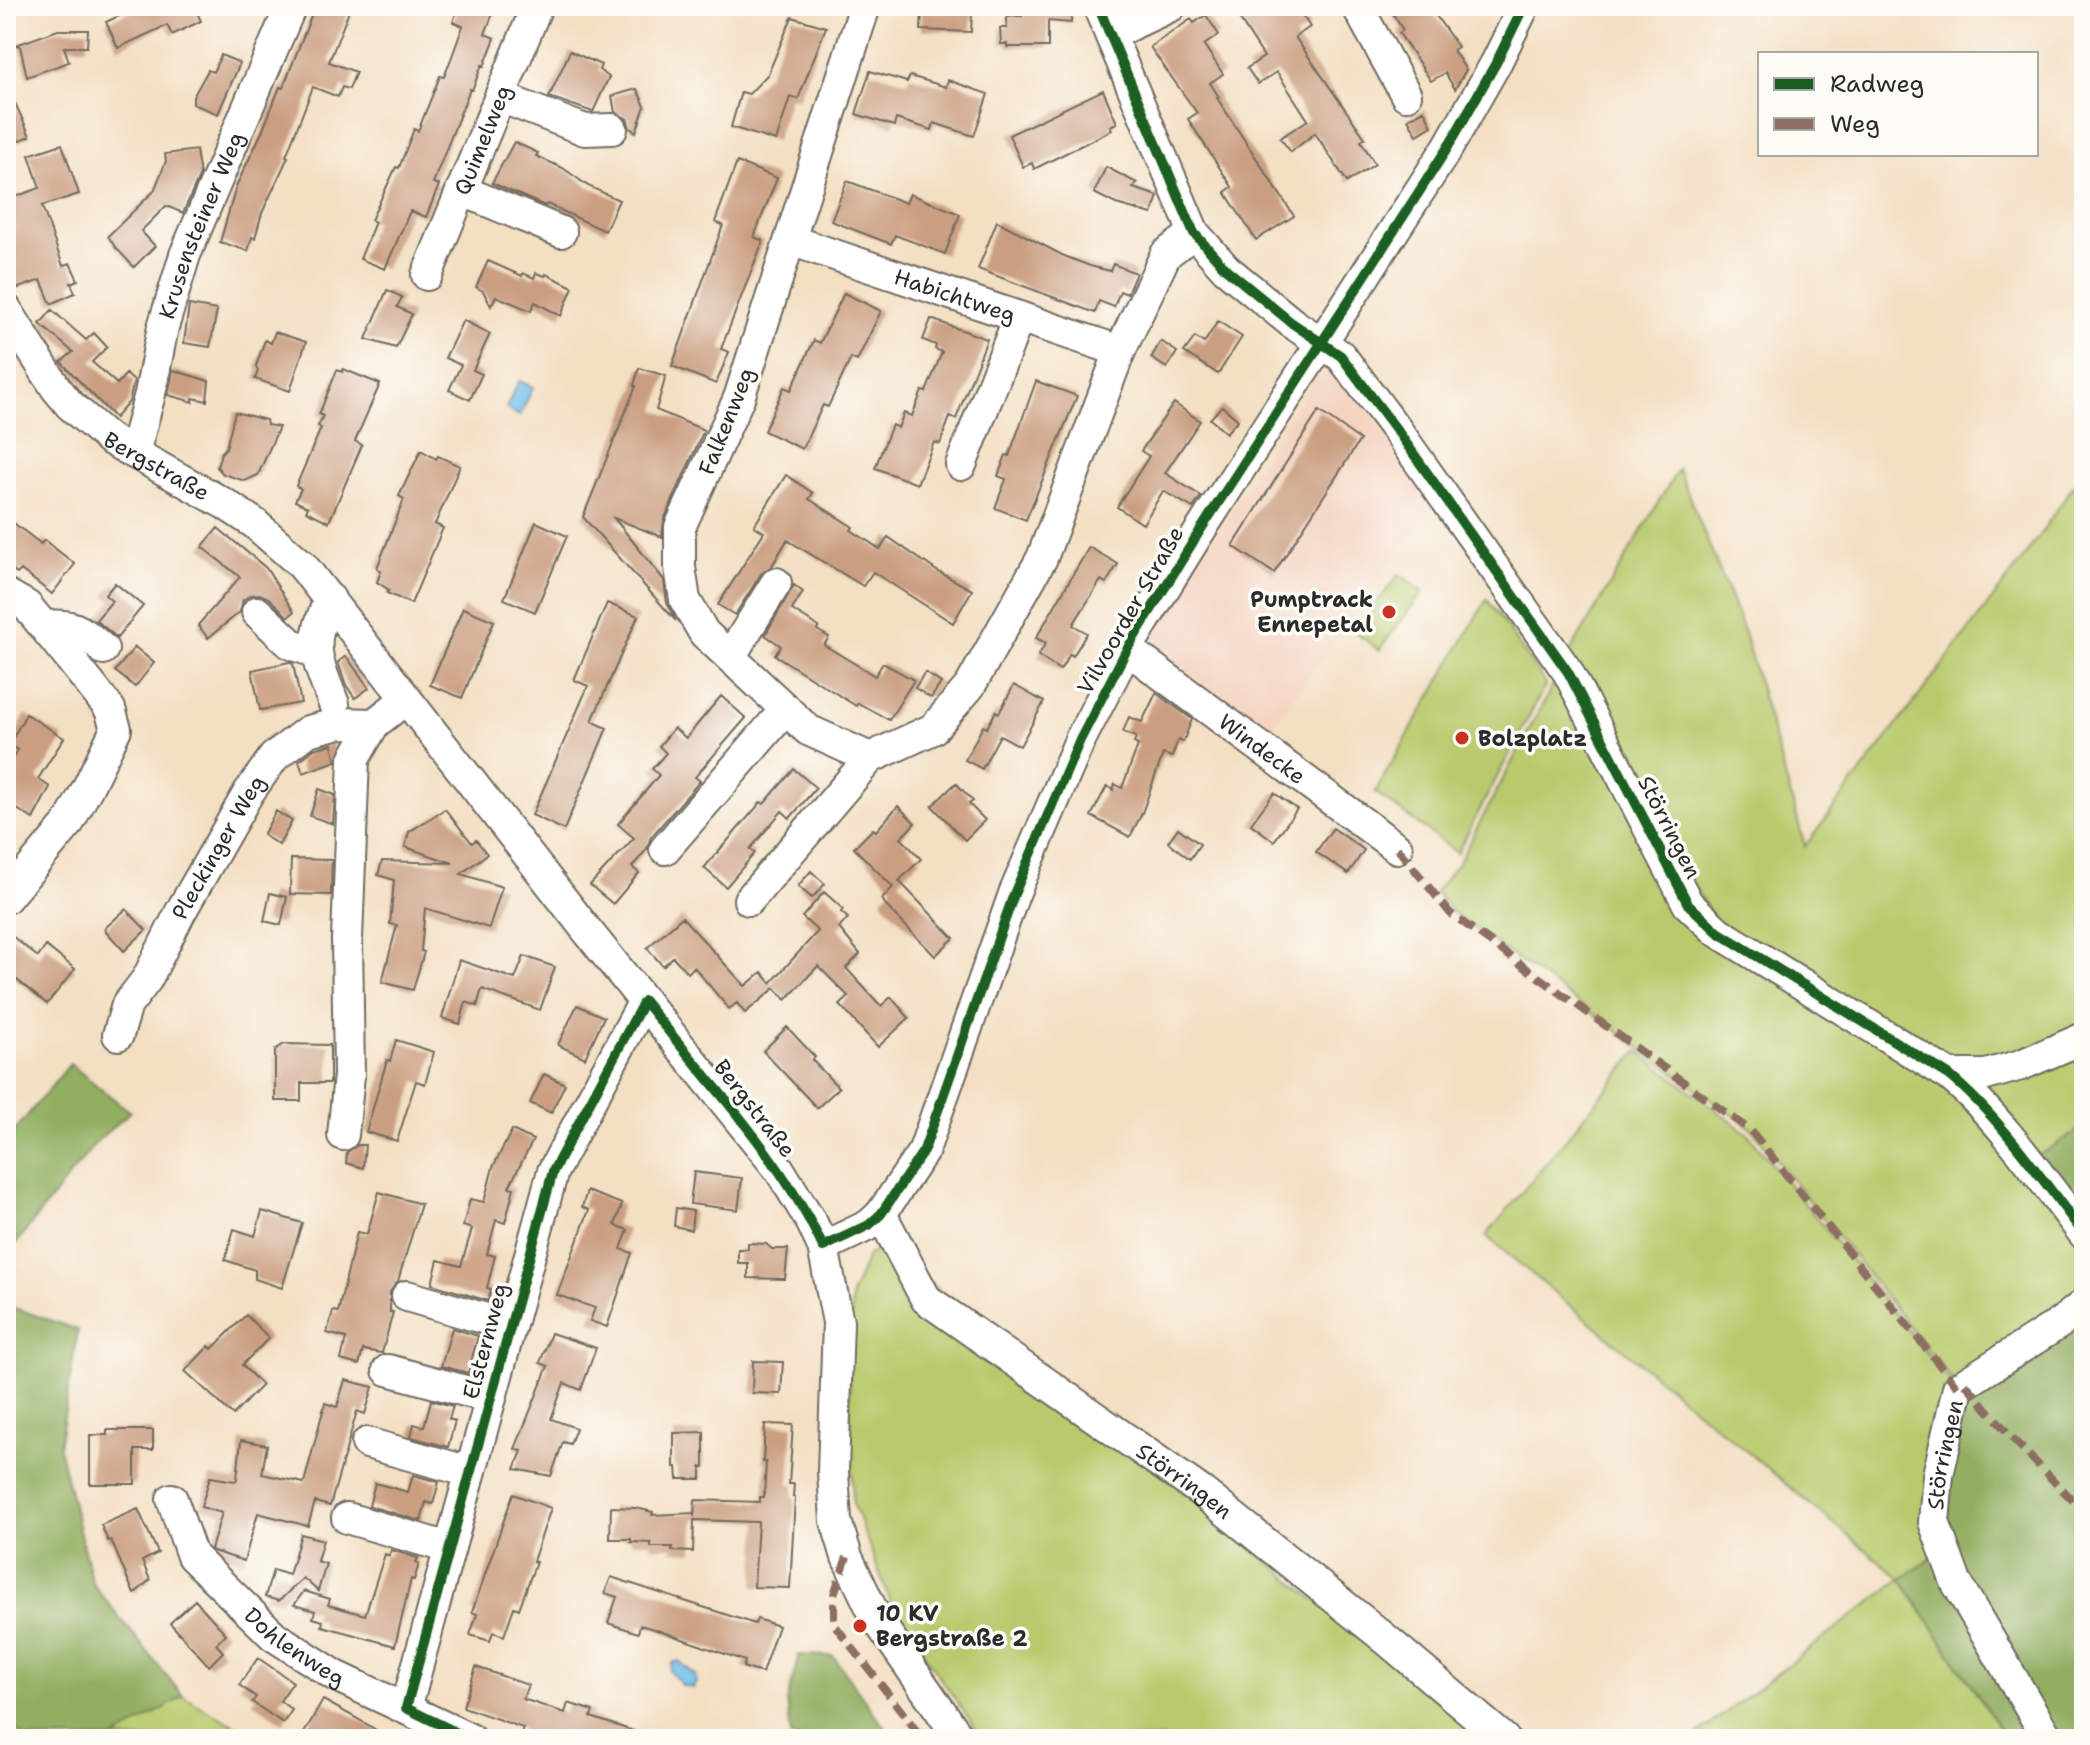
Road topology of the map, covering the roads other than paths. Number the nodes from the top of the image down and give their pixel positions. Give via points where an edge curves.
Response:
1 (291, 6) edge
2 (537, 6) edge
3 (865, 6) edge
4 (1098, 6) edge
5 (1171, 6) edge
6 (1357, 6) edge
7 (1524, 6) edge
8 (1111, 34) junction
9 (1406, 95) dead end
10 (500, 97) junction
11 (612, 129) dead end
12 (461, 190) junction
13 (561, 232) dead end
14 (1194, 233) junction
15 (790, 240) junction
16 (427, 275) dead end
17 (6, 309) edge
18 (1019, 317) junction
19 (1322, 342) junction
20 (1120, 351) junction
21 (134, 453) junction
22 (961, 465) dead end
23 (776, 583) dead end
24 (6, 594) edge
25 (330, 599) junction
26 (257, 612) dead end
27 (44, 626) junction
28 (103, 649) dead end
29 (1127, 649) junction
30 (314, 652) junction
31 (730, 657) junction
32 (406, 699) junction
33 (334, 704) dead end
34 (786, 709) junction
35 (374, 724) junction
36 (870, 758) junction
37 (1397, 848) dead end
38 (665, 849) dead end
39 (6, 898) edge
40 (749, 900) dead end
41 (644, 1001) junction
42 (118, 1035) dead end
43 (2084, 1038) edge
44 (1949, 1075) junction
45 (343, 1135) dead end
46 (881, 1214) junction
47 (2084, 1234) edge
48 (823, 1247) junction
49 (407, 1296) dead end
50 (2084, 1304) edge
51 (510, 1326) junction
52 (388, 1370) dead end
53 (491, 1398) junction
54 (367, 1443) dead end
55 (470, 1472) junction
56 (172, 1499) dead end
57 (347, 1518) dead end
58 (449, 1548) junction
59 (406, 1708) junction
60 (470, 1739) edge
61 (960, 1739) edge
62 (1504, 1739) edge
63 (2048, 1739) edge

1 - 21 street, Krusensteiner Weg via 185,255
2 - 10 street, Quimelweg
3 - 15 street, Falkenweg
4 - 8 street, Störringen
5 - 8 street
6 - 9 street
7 - 19 street, Vilvoorder Straße via 1448,147
8 - 14 street, Störringen
10 - 11 street via 585,130
10 - 12 street, Quimelweg
12 - 13 street
12 - 16 street, Quimelweg
14 - 19 street, Störringen via 1226,269
14 - 20 street via 1166,254
15 - 18 street, Habichtweg
15 - 31 street, Falkenweg via 739,398 680,527 685,600 704,633
17 - 21 street, Bergstraße via 70,405
18 - 20 street, Habichtweg
18 - 22 street
19 - 29 street, Vilvoorder Straße
19 - 44 street, Störringen via 1341,356 1396,429 1568,672 1688,904 1718,932
20 - 36 street via 1042,558 970,686 933,729
21 - 25 street, Bergstraße via 254,523 302,565
23 - 31 street
24 - 27 street via 27,606
25 - 30 street
25 - 32 street, Bergstraße
26 - 30 street via 291,644
27 - 28 street via 76,627
27 - 39 street via 110,709 116,729 68,824
29 - 37 street, Windecke
29 - 46 street, Vilvoorder Straße via 1080,740 1014,894 924,1150
30 - 33 street
31 - 34 street, Falkenweg
32 - 35 street
32 - 41 street, Bergstraße
34 - 36 street, Falkenweg via 808,730
34 - 38 street
35 - 42 street, Pleckinger Weg via 340,723 308,731 274,757 127,1005
35 - 45 street via 354,759 347,939 349,1075
36 - 40 street
41 - 48 street, Bergstraße via 779,1169
41 - 51 street, Elsternweg via 553,1171
43 - 44 street via 1986,1075
44 - 47 street, Störringen via 2002,1130
46 - 48 street, Vilvoorder Straße
46 - 62 street, Störringen via 926,1299 1202,1492
48 - 61 street, Bergstraße via 838,1322 836,1521 876,1618
49 - 51 street
50 - 63 street, Störringen via 1958,1388 1938,1475 1934,1522 1956,1582
51 - 53 street, Elsternweg
52 - 53 street
53 - 55 street, Elsternweg
54 - 55 street
55 - 58 street, Elsternweg
56 - 59 street, Dohlenweg via 192,1556 274,1636 336,1676
57 - 58 street
58 - 59 street, Elsternweg
59 - 60 street, Dohlenweg

